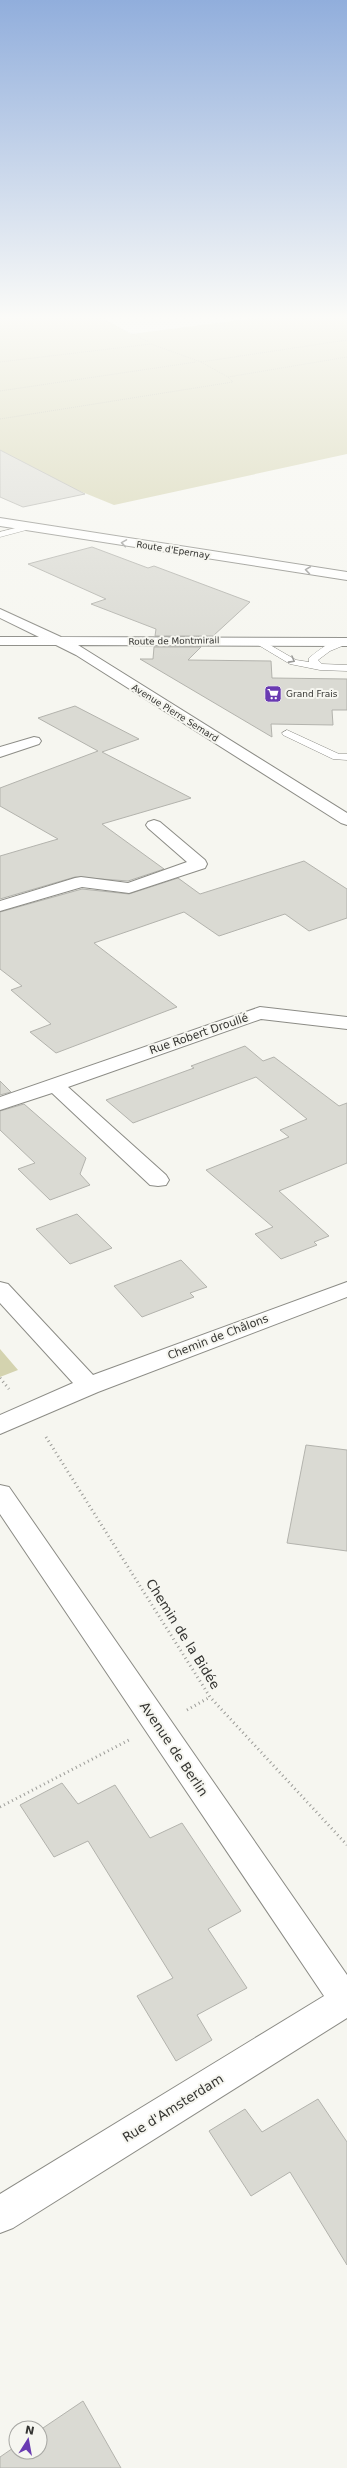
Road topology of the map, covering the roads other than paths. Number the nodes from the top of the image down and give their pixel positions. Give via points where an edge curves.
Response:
1 (0, 522) edge
2 (27, 527) junction
3 (0, 534) edge
4 (347, 576) edge
5 (0, 613) edge
6 (0, 641) edge
7 (149, 641) junction
8 (258, 641) junction
9 (59, 642) junction
10 (345, 642) edge
11 (111, 660) junction
12 (320, 667) junction
13 (347, 668) edge
14 (287, 733) dead end
15 (34, 741) dead end
16 (0, 752) edge
17 (347, 757) edge
18 (347, 820) edge
19 (154, 825) dead end
20 (0, 906) edge
21 (347, 1023) edge
22 (55, 1085) junction
23 (0, 1104) edge
24 (158, 1180) dead end
25 (347, 1288) edge
26 (0, 1289) edge
27 (89, 1386) junction
28 (0, 1425) edge
29 (0, 1494) edge
30 (346, 2002) edge
31 (0, 2216) edge

1 - 2 street, Route d'Epernay
2 - 3 lane
4 -> 2 street, Route d'Epernay
5 - 9 street, Avenue Pierre Semard
6 - 9 street, Route de Montmirail
7 - 8 street, Route de Montmirail
7 - 9 street, Route de Montmirail
7 - 11 street
8 - 10 street, Route de Montmirail
8 -> 12 lane via 293,662
9 - 11 street, Avenue Pierre Semard via 81,652
10 - 12 lane via 327,649 312,660
11 - 18 street, Avenue Pierre Semard
12 - 13 lane
14 - 17 lane via 336,757
15 - 16 street
19 - 20 street via 199,864 129,888 81,882
21 - 22 street, Rue Robert Droullé via 260,1012
22 - 23 street, Rue Robert Droullé
22 - 24 street
25 - 27 street, Chemin de Châlons
26 - 27 street
27 - 28 street, Chemin de Châlons
29 - 30 street, Avenue de Berlin
30 - 31 street, Rue d'Amsterdam

